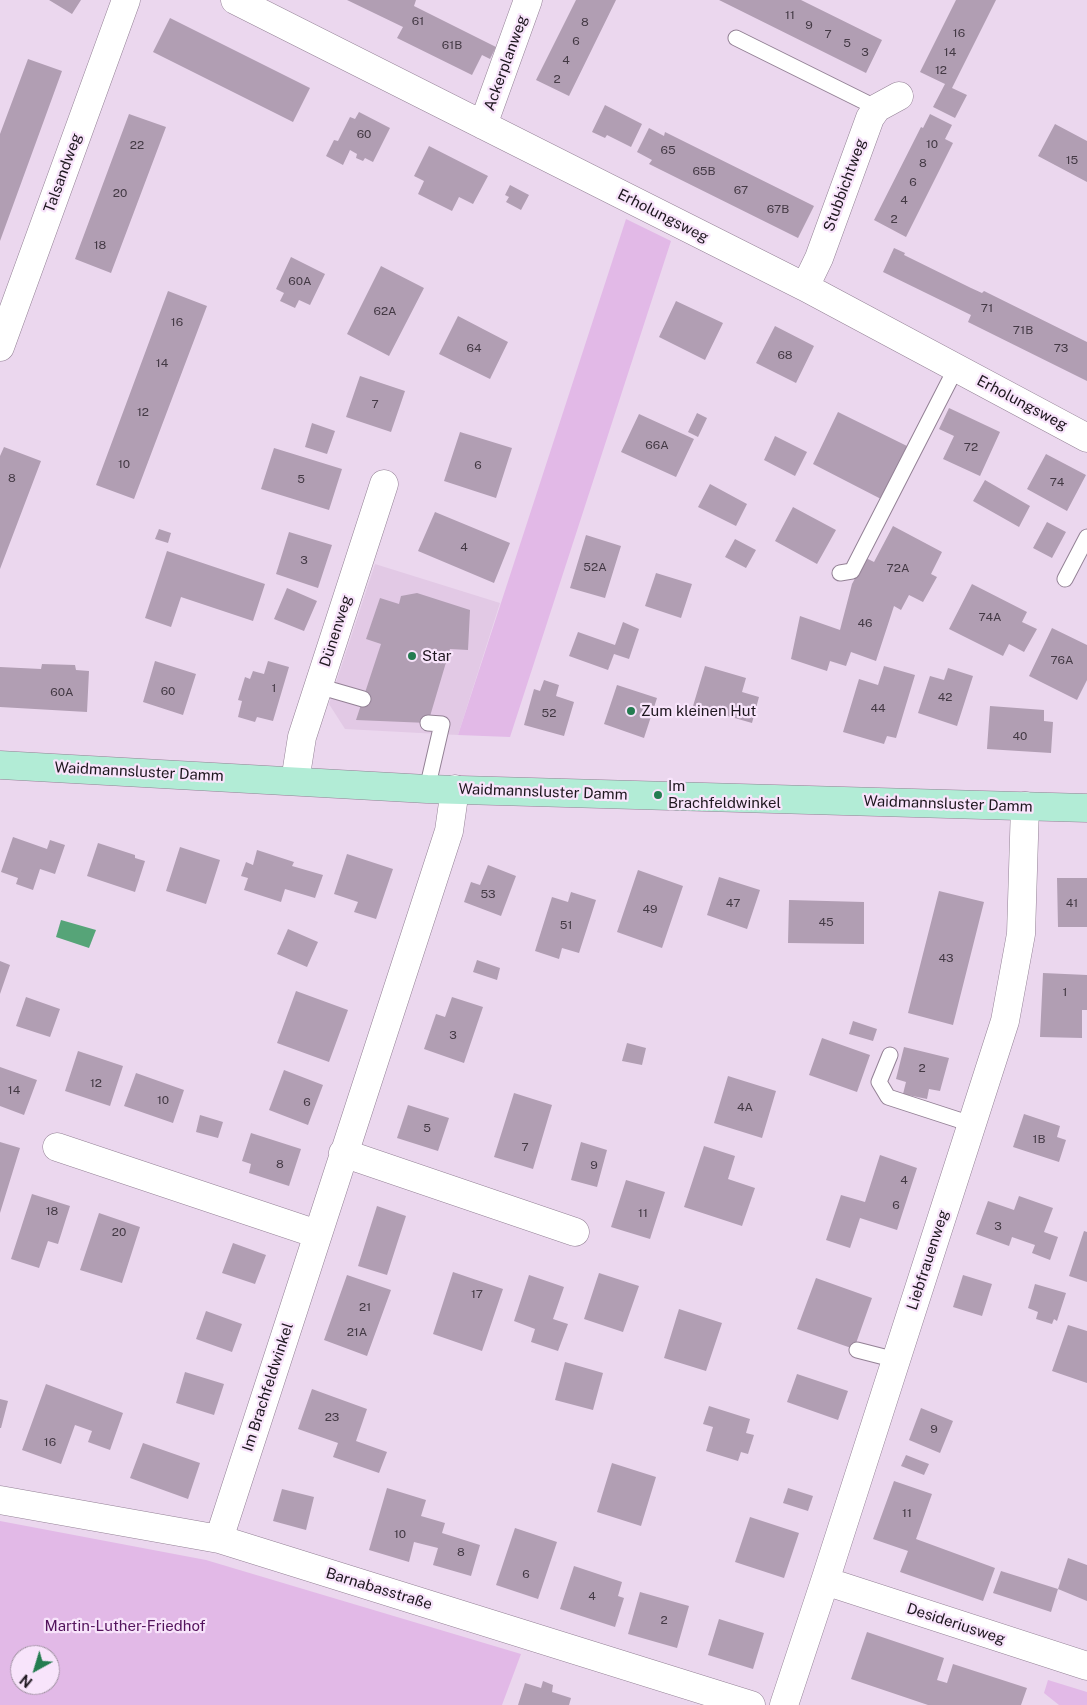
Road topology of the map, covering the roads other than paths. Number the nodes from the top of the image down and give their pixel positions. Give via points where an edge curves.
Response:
1 (126, 0) edge
2 (235, 0) edge
3 (528, 0) edge
4 (736, 38) dead end
5 (888, 102) joint
6 (483, 125) junction
7 (805, 287) junction
8 (0, 347) edge
9 (956, 368) junction
10 (1087, 438) edge
11 (384, 484) dead end
12 (1087, 537) edge
13 (840, 573) dead end
14 (1065, 578) dead end
15 (318, 686) junction
16 (363, 699) dead end
17 (428, 723) dead end
18 (0, 765) edge
19 (294, 781) junction
20 (428, 789) junction
21 (455, 790) junction
22 (1024, 806) junction
23 (1087, 808) edge
24 (890, 1055) dead end
25 (971, 1124) junction
26 (57, 1146) dead end
27 (343, 1153) junction
28 (574, 1232) dead end
29 (317, 1234) junction
30 (858, 1350) dead end
31 (896, 1360) junction
32 (0, 1500) edge
33 (219, 1540) junction
34 (826, 1581) junction
35 (1087, 1666) edge
36 (751, 1705) edge
37 (784, 1705) edge

1 - 8 street, Talsandweg
2 - 6 street, Erholungsweg
3 - 6 street, Ackerplanweg
4 - 5 lane
5 - 7 street, Stubbichtweg via 870,118 820,258
6 - 7 street, Erholungsweg
7 - 9 street, Erholungsweg
9 - 10 street, Erholungsweg
9 - 13 lane via 852,571
11 - 15 street, Dünenweg
12 - 14 lane
15 - 16 lane
15 - 19 street, Dünenweg via 302,737
17 - 20 lane via 442,724
18 - 19 main road, Waidmannsluster Damm
19 - 20 main road, Waidmannsluster Damm
20 - 21 main road, Waidmannsluster Damm
21 - 22 main road, Waidmannsluster Damm
21 - 27 street, Im Brachfeldwinkel via 448,831
22 - 23 main road, Waidmannsluster Damm
22 - 25 street, Liebfrauenweg via 1021,934 1005,1021
24 - 25 lane via 879,1082 888,1096
25 - 31 street, Liebfrauenweg
26 - 29 street
27 - 28 street
27 - 29 street, Im Brachfeldwinkel
29 - 33 street, Im Brachfeldwinkel
30 - 31 lane
31 - 34 street, Liebfrauenweg
32 - 33 street, Barnabasstraße
33 - 36 street, Barnabasstraße
34 - 35 street, Desideriusweg
34 - 37 street, Liebfrauenweg

